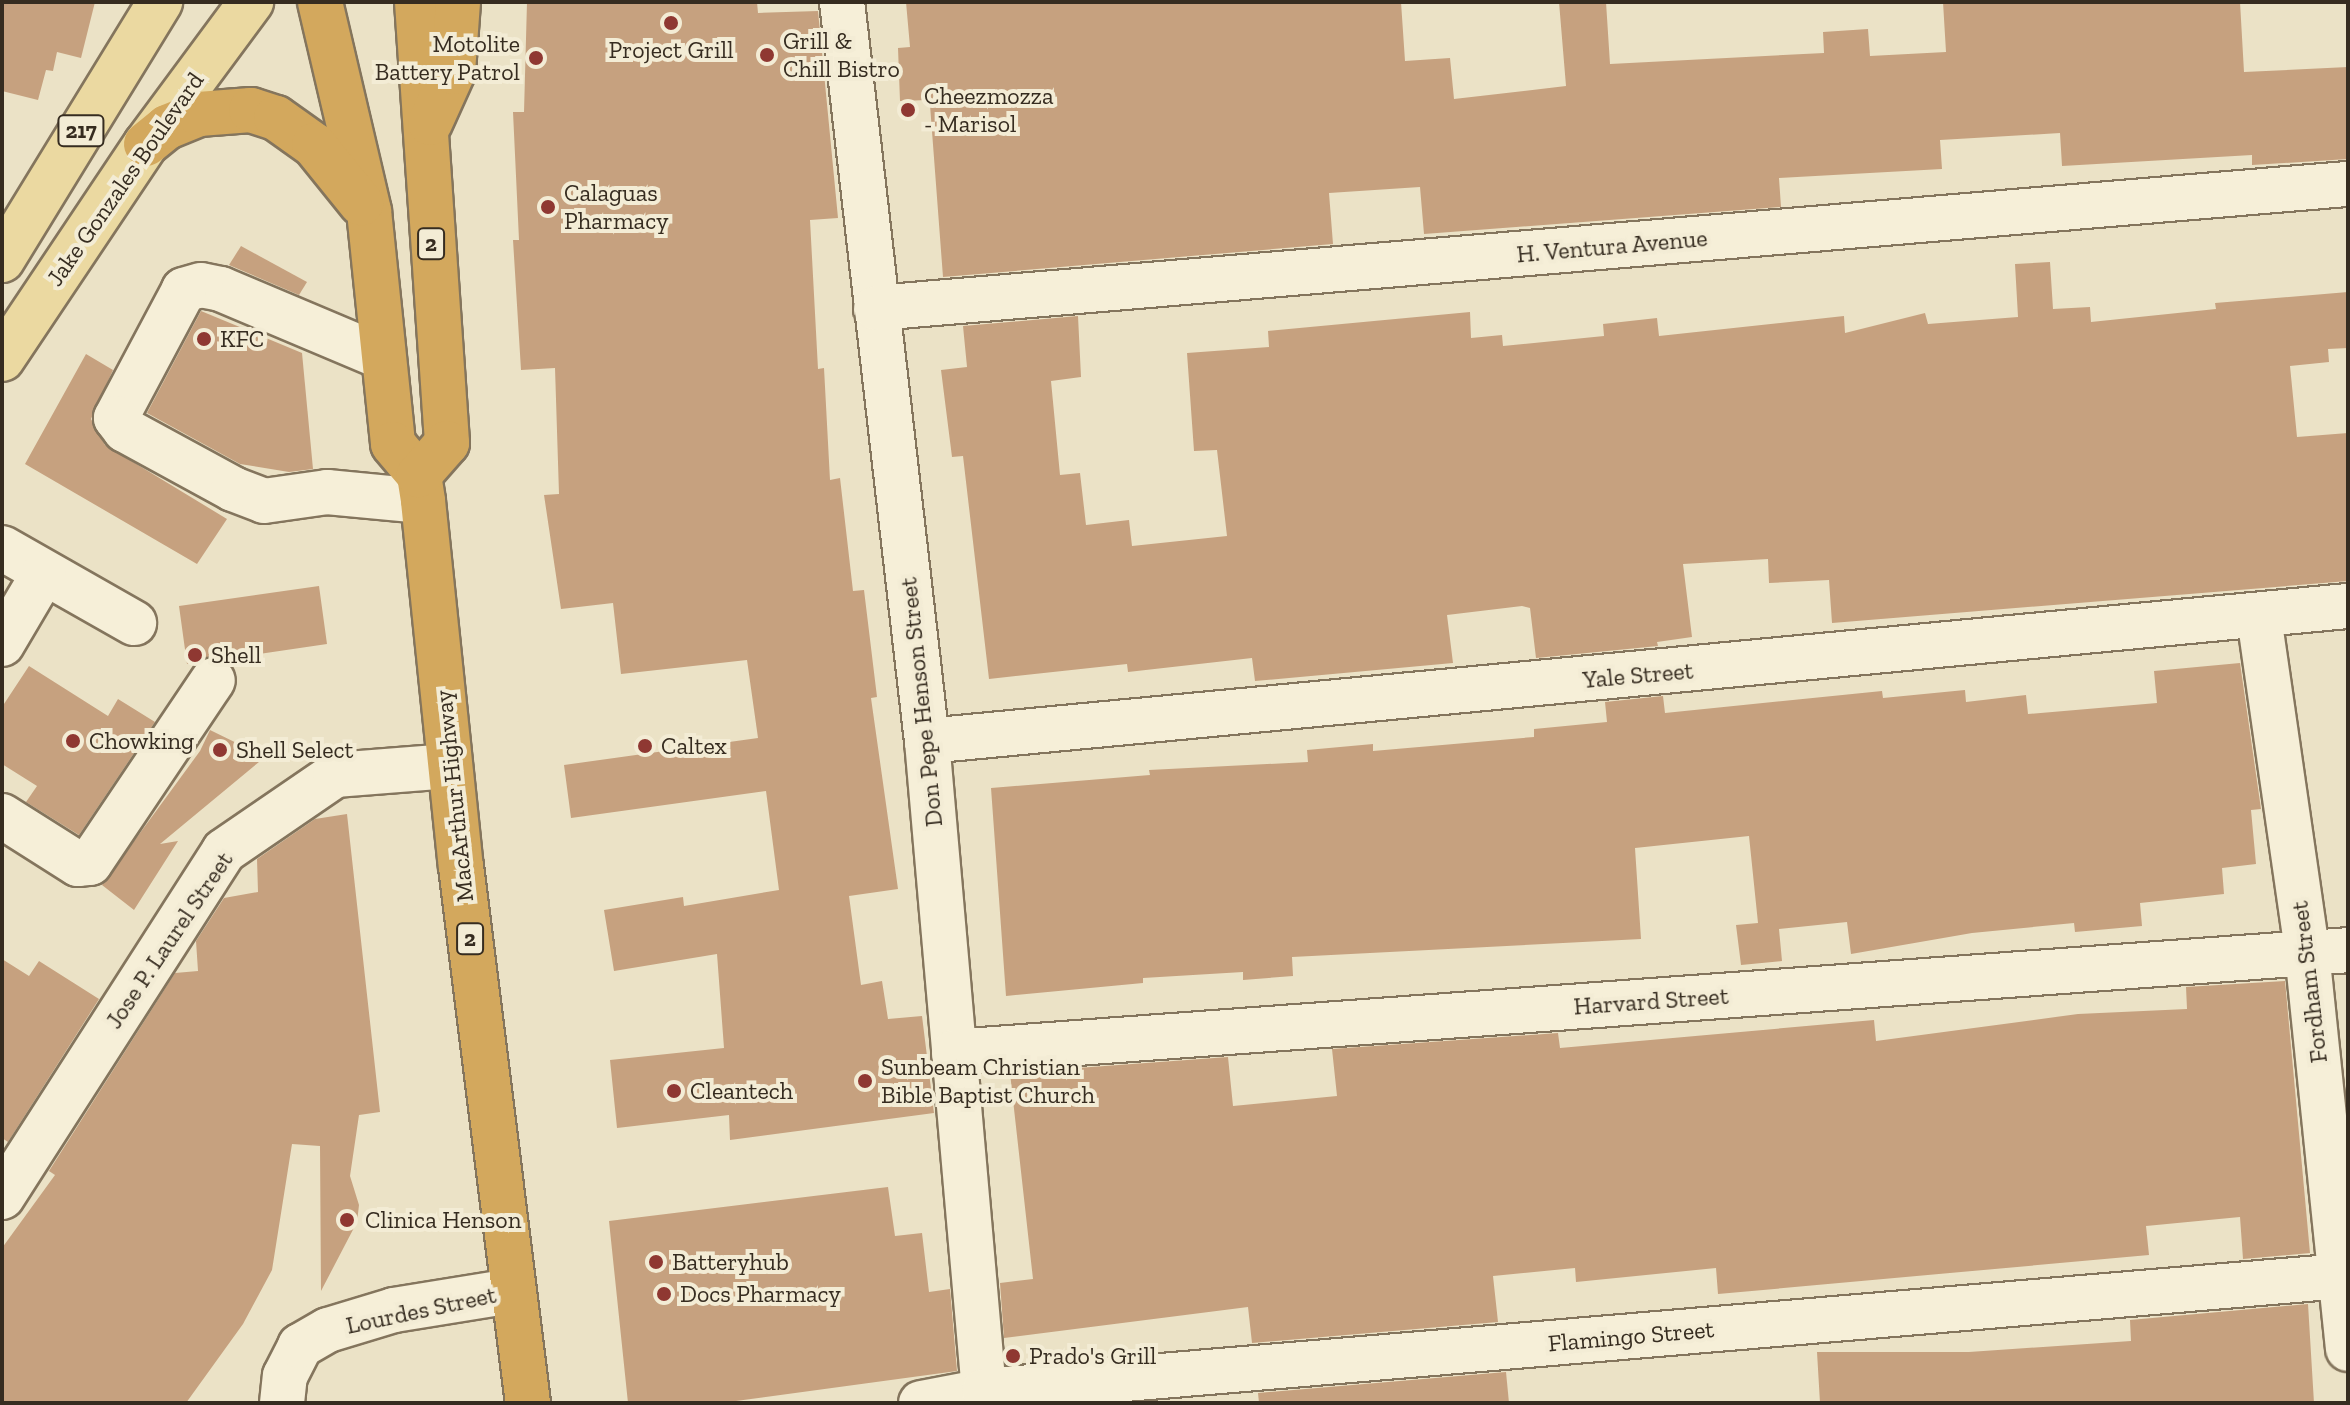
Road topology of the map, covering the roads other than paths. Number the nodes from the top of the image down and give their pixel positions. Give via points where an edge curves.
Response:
1 (160, 2) edge
2 (251, 2) edge
3 (320, 2) edge
4 (417, 2) edge
5 (458, 2) edge
6 (842, 2) edge
7 (427, 129) junction
8 (146, 144) junction
9 (2348, 184) edge
10 (369, 211) junction
11 (2, 260) edge
12 (876, 308) junction
13 (382, 357) junction
14 (2, 359) edge
15 (421, 488) junction
16 (2, 548) edge
17 (44, 573) junction
18 (2348, 606) edge
19 (2259, 617) junction
20 (134, 623) dead end
21 (2, 644) edge
22 (213, 680) dead end
23 (927, 741) junction
24 (450, 766) junction
25 (2, 816) edge
26 (2327, 951) edge
27 (954, 1052) junction
28 (2, 1197) edge
29 (2342, 1276) junction
30 (511, 1291) junction
31 (2348, 1349) edge
32 (985, 1397) edge
33 (282, 1403) edge
34 (528, 1403) edge
35 (921, 1403) edge

1 - 11 main road, 217
2 - 8 main road, Jake Gonzales Boulevard / 217
3 - 10 highway
4 - 7 highway, 2
5 - 7 highway via 453,72
6 - 12 street, Don Pepe Henson Street
7 - 15 highway, 2 via 447,443
8 - 10 highway via 167,127 199,114 251,110 276,118 314,145
8 - 14 main road, Jake Gonzales Boulevard / 217
9 - 12 street, H. Ventura Avenue
10 - 13 highway
12 - 23 street, Don Pepe Henson Street
13 - 15 highway via 393,444
13 - 15 street via 201,285 184,290 116,418 125,430 264,501
15 - 24 highway, MacArthur Highway / 2
16 - 17 street
17 - 20 street
17 - 21 street
18 - 19 street, Yale Street
19 - 23 street, Yale Street
19 - 26 street, Fordham Street
22 - 25 street via 90,863 78,864
23 - 27 street, Don Pepe Henson Street
24 - 28 street, Jose P. Laurel Street via 335,775 224,851
24 - 30 highway, MacArthur Highway / 2
26 - 27 street, Harvard Street
26 - 29 street, Fordham Street
27 - 32 street, Don Pepe Henson Street
29 - 31 street, Fordham Street
29 - 32 street, Flamingo Street
30 - 33 street, Lourdes Street via 394,1310 328,1330 300,1346 285,1376
30 - 34 highway, MacArthur Highway / 2
32 - 35 street, Flamingo Street

